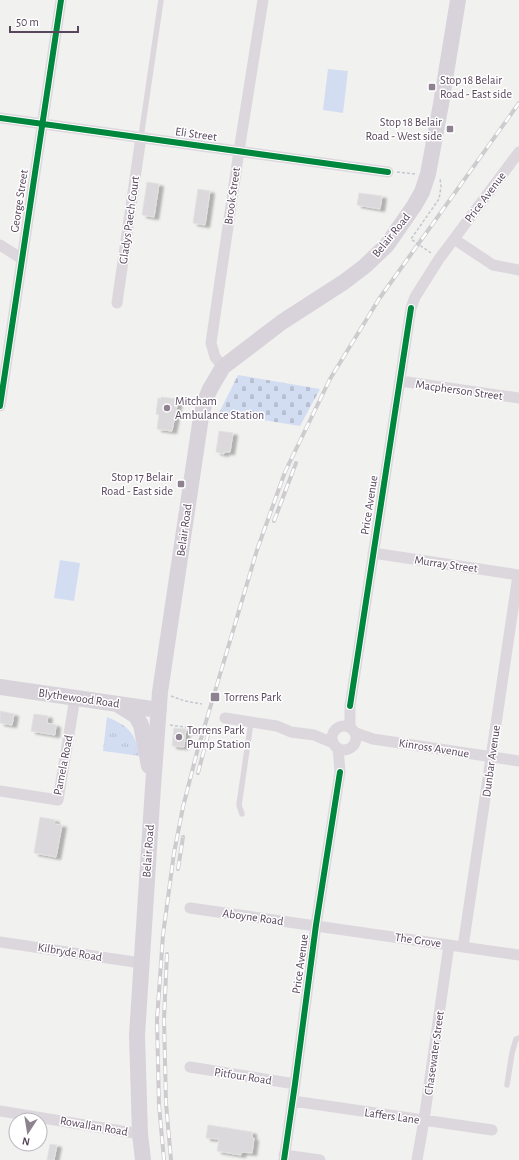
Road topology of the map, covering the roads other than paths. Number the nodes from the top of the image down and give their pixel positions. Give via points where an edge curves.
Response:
1 (61, 0) edge
2 (161, 0) edge
3 (263, 0) edge
4 (458, 0) edge
5 (0, 118) edge
6 (42, 124) junction
7 (141, 137) junction
8 (239, 151) junction
9 (519, 152) edge
10 (388, 172) road end
11 (454, 239) junction
12 (0, 245) edge
13 (22, 259) junction
14 (519, 270) edge
15 (116, 304) dead end
16 (222, 367) junction
17 (400, 381) junction
18 (519, 398) edge
19 (0, 406) edge
20 (373, 553) junction
21 (519, 575) edge
22 (0, 687) edge
23 (75, 698) junction
24 (113, 703) junction
25 (166, 704) junction
26 (225, 718) dead end
27 (251, 722) junction
28 (348, 734) junction
29 (314, 735) junction
30 (335, 746) junction
31 (492, 757) junction
32 (519, 761) edge
33 (340, 772) junction
34 (152, 787) junction
35 (0, 791) edge
36 (242, 814) dead end
37 (190, 908) dead end
38 (316, 926) junction
39 (0, 942) edge
40 (449, 945) junction
41 (464, 947) junction
42 (519, 955) edge
43 (141, 963) junction
44 (519, 1038) edge
45 (190, 1067) dead end
46 (295, 1084) junction
47 (507, 1085) dead end
48 (292, 1101) junction
49 (0, 1111) edge
50 (424, 1120) junction
51 (492, 1130) dead end
52 (140, 1134) junction
53 (284, 1157) edge
54 (143, 1160) edge
55 (320, 1160) edge
56 (417, 1160) edge

1 - 6 street, George Street
2 - 7 lane
3 - 8 street, Brook Street
4 - 16 main road, Belair Road via 441,104 434,174 408,216 387,245 365,266 282,322
5 - 6 street, Eli Street
6 - 7 street, Eli Street
6 - 13 street, George Street
7 - 8 street, Eli Street
7 - 15 street, Gladys Paech Court
8 - 10 street, Eli Street
8 - 16 street, Brook Street via 211,343 215,357
9 - 11 street, Price Avenue
11 - 14 street via 494,265
11 - 17 street, Price Avenue via 415,297 411,308
12 - 13 street
13 - 19 street, George Street
16 - 25 main road, Belair Road via 210,389 201,417
17 - 18 street, Macpherson Street
17 - 20 street, Price Avenue
20 - 21 street, Murray Street
20 - 28 street, Price Avenue
21 - 31 street, Dunbar Avenue
22 - 23 main road, Blythewood Road
23 - 24 main road, Blythewood Road
23 - 35 street, Pamela Road via 58,800
24 - 25 main road, Blythewood Road
24 - 34 main road via 136,716 141,725
25 - 34 main road, Belair Road
26 - 27 street
27 - 29 street
27 - 36 lane via 239,805
28 - 29 street
28 - 30 street via 343,750
28 - 30 street, Price Avenue via 331,737
28 - 31 street, Kinross Avenue
28 - 33 street, Price Avenue
29 - 30 street
30 - 33 street, Price Avenue
31 - 32 street, Kinross Avenue
31 - 41 street, Dunbar Avenue
33 - 38 street, Price Avenue
34 - 43 main road, Belair Road
37 - 38 street, Aboyne Road
38 - 40 street, The Grove
38 - 46 street, Price Avenue
39 - 43 street, Kilbryde Road
40 - 41 street, The Grove
40 - 50 street, Chasewater Street
41 - 42 street, The Grove
43 - 52 main road, Belair Road via 137,1035
44 - 47 lane via 516,1039 512,1053
45 - 46 street, Pitfour Road
46 - 48 street, Price Avenue
48 - 50 street, Laffers Lane
48 - 53 street, Price Avenue
49 - 52 street, Rowallan Road
50 - 51 street, Laffers Lane
50 - 56 street, Chasewater Street
52 - 54 main road, Belair Road
53 - 55 street

